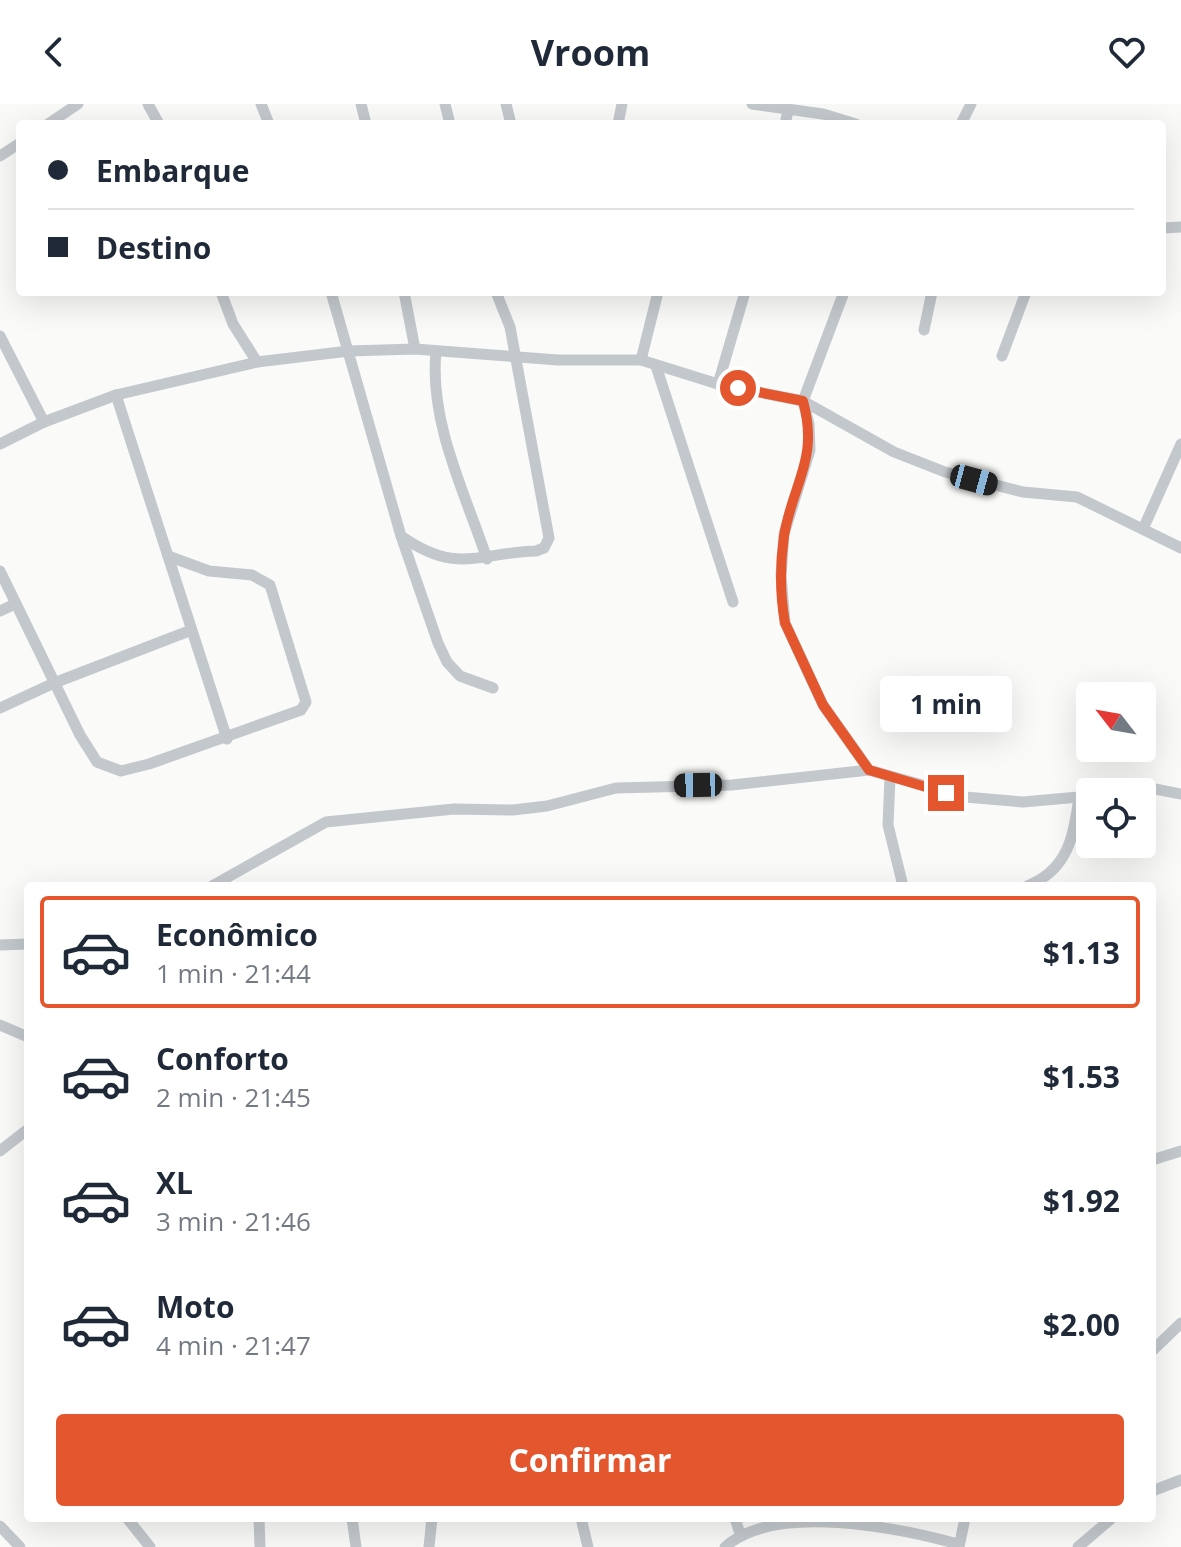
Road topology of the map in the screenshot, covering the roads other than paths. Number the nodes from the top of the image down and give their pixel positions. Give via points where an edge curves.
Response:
1 (78, 104) edge
2 (752, 104) edge
3 (788, 111) junction
4 (54, 120) edge
5 (786, 120) edge
6 (843, 120) edge
7 (222, 296) edge
8 (332, 296) edge
9 (405, 296) edge
10 (498, 296) edge
11 (657, 296) edge
12 (744, 296) edge
13 (842, 296) edge
14 (931, 296) edge
15 (1024, 296) edge
16 (924, 330) dead end
17 (0, 336) edge
18 (415, 349) junction
19 (349, 351) junction
20 (436, 352) junction
21 (1002, 356) dead end
22 (516, 357) junction
23 (641, 360) junction
24 (257, 362) junction
25 (656, 366) junction
26 (718, 384) junction
27 (116, 395) junction
28 (803, 401) junction
29 (44, 422) junction
30 (0, 444) edge
31 (1181, 444) edge
32 (1143, 529) junction
33 (401, 536) junction
34 (1181, 548) edge
35 (168, 556) junction
36 (487, 559) junction
37 (0, 571) edge
38 (733, 602) dead end
39 (15, 604) junction
40 (0, 611) edge
41 (189, 631) junction
42 (54, 683) junction
43 (493, 688) dead end
44 (0, 708) edge
45 (227, 739) junction
46 (869, 770) junction
47 (890, 777) junction
48 (1156, 789) edge
49 (1181, 794) edge
50 (1076, 798) edge
51 (1076, 830) edge
52 (219, 882) edge
53 (902, 882) edge
54 (1034, 882) edge
55 (24, 944) edge
56 (0, 945) edge
57 (0, 1025) edge
58 (24, 1035) edge
59 (24, 1132) edge
60 (0, 1151) edge
61 (1181, 1151) edge
62 (1156, 1159) edge
63 (1181, 1323) edge
64 (1156, 1347) edge
65 (1181, 1480) edge
66 (1156, 1489) edge
67 (130, 1522) edge
68 (259, 1522) edge
69 (353, 1522) edge
70 (432, 1522) edge
71 (582, 1522) edge
72 (736, 1522) edge
73 (964, 1522) edge
74 (1107, 1522) edge
75 (0, 1526) edge
76 (740, 1534) junction
77 (958, 1546) edge
78 (20, 1547) edge
79 (150, 1547) edge
80 (260, 1547) edge
81 (356, 1547) edge
82 (429, 1547) edge
83 (588, 1547) edge
84 (725, 1547) edge
85 (1078, 1547) edge

1 - 4 street
2 - 3 street
3 - 5 street
3 - 6 street
7 - 24 street
8 - 19 street
9 - 18 street
10 - 22 street
11 - 23 street
12 - 26 street
13 - 28 street
14 - 16 street
15 - 21 street
17 - 29 street
18 - 19 street
18 - 20 street
19 - 24 street
19 - 33 street
20 - 22 street
20 - 36 street via 437,404
22 - 23 street
22 - 36 street via 549,538 536,551
23 - 25 street
24 - 27 street
25 - 26 street
25 - 38 street
26 - 28 street
27 - 29 street
27 - 35 street
28 - 32 street via 894,452 945,472 1023,492 1077,497
28 - 46 street via 810,450 784,534 782,609 823,705
29 - 30 street
31 - 32 street
32 - 34 street
33 - 36 street via 439,558
33 - 43 street via 447,662 471,683
35 - 41 street
35 - 45 street via 209,571 252,575 270,585 305,706
37 - 39 street
39 - 40 street
39 - 42 street
41 - 42 street
41 - 45 street
42 - 44 street
42 - 45 street via 97,762 121,771
46 - 47 street
46 - 52 street via 732,785 616,788 513,810 454,809 326,822
47 - 50 street via 996,800
47 - 53 street via 888,825
48 - 49 street
51 - 54 street via 1053,871
55 - 56 street
57 - 58 street
59 - 60 street
61 - 62 street
63 - 64 street
65 - 66 street
67 - 79 street
68 - 80 street
69 - 81 street
70 - 82 street
71 - 83 street
72 - 76 street
73 - 77 street
74 - 85 street
75 - 78 street
76 - 77 street via 802,1523 896,1528
76 - 84 street

